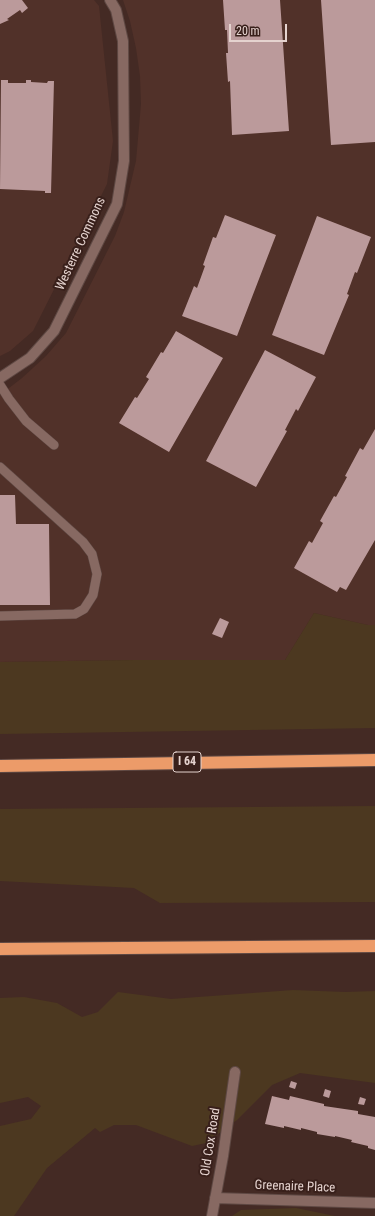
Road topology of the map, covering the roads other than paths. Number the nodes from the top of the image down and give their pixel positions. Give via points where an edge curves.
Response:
1 (110, 0) edge
2 (0, 378) edge
3 (0, 385) edge
4 (54, 444) dead end
5 (0, 467) edge
6 (0, 616) edge
7 (375, 760) edge
8 (0, 766) edge
9 (375, 946) edge
10 (0, 949) edge
11 (235, 1072) dead end
12 (215, 1198) junction
13 (375, 1203) edge
14 (212, 1216) edge

1 - 2 street, Westerre Commons via 116,10 124,41 124,161 117,204 54,331 30,358
3 - 4 lane via 26,421
5 - 6 lane via 83,542 92,554 97,574 92,595 84,609 76,614
7 - 8 highway, I 64
9 - 10 highway
11 - 12 street, Old Cox Road
12 - 13 street, Greenaire Place
12 - 14 street, Old Cox Road

